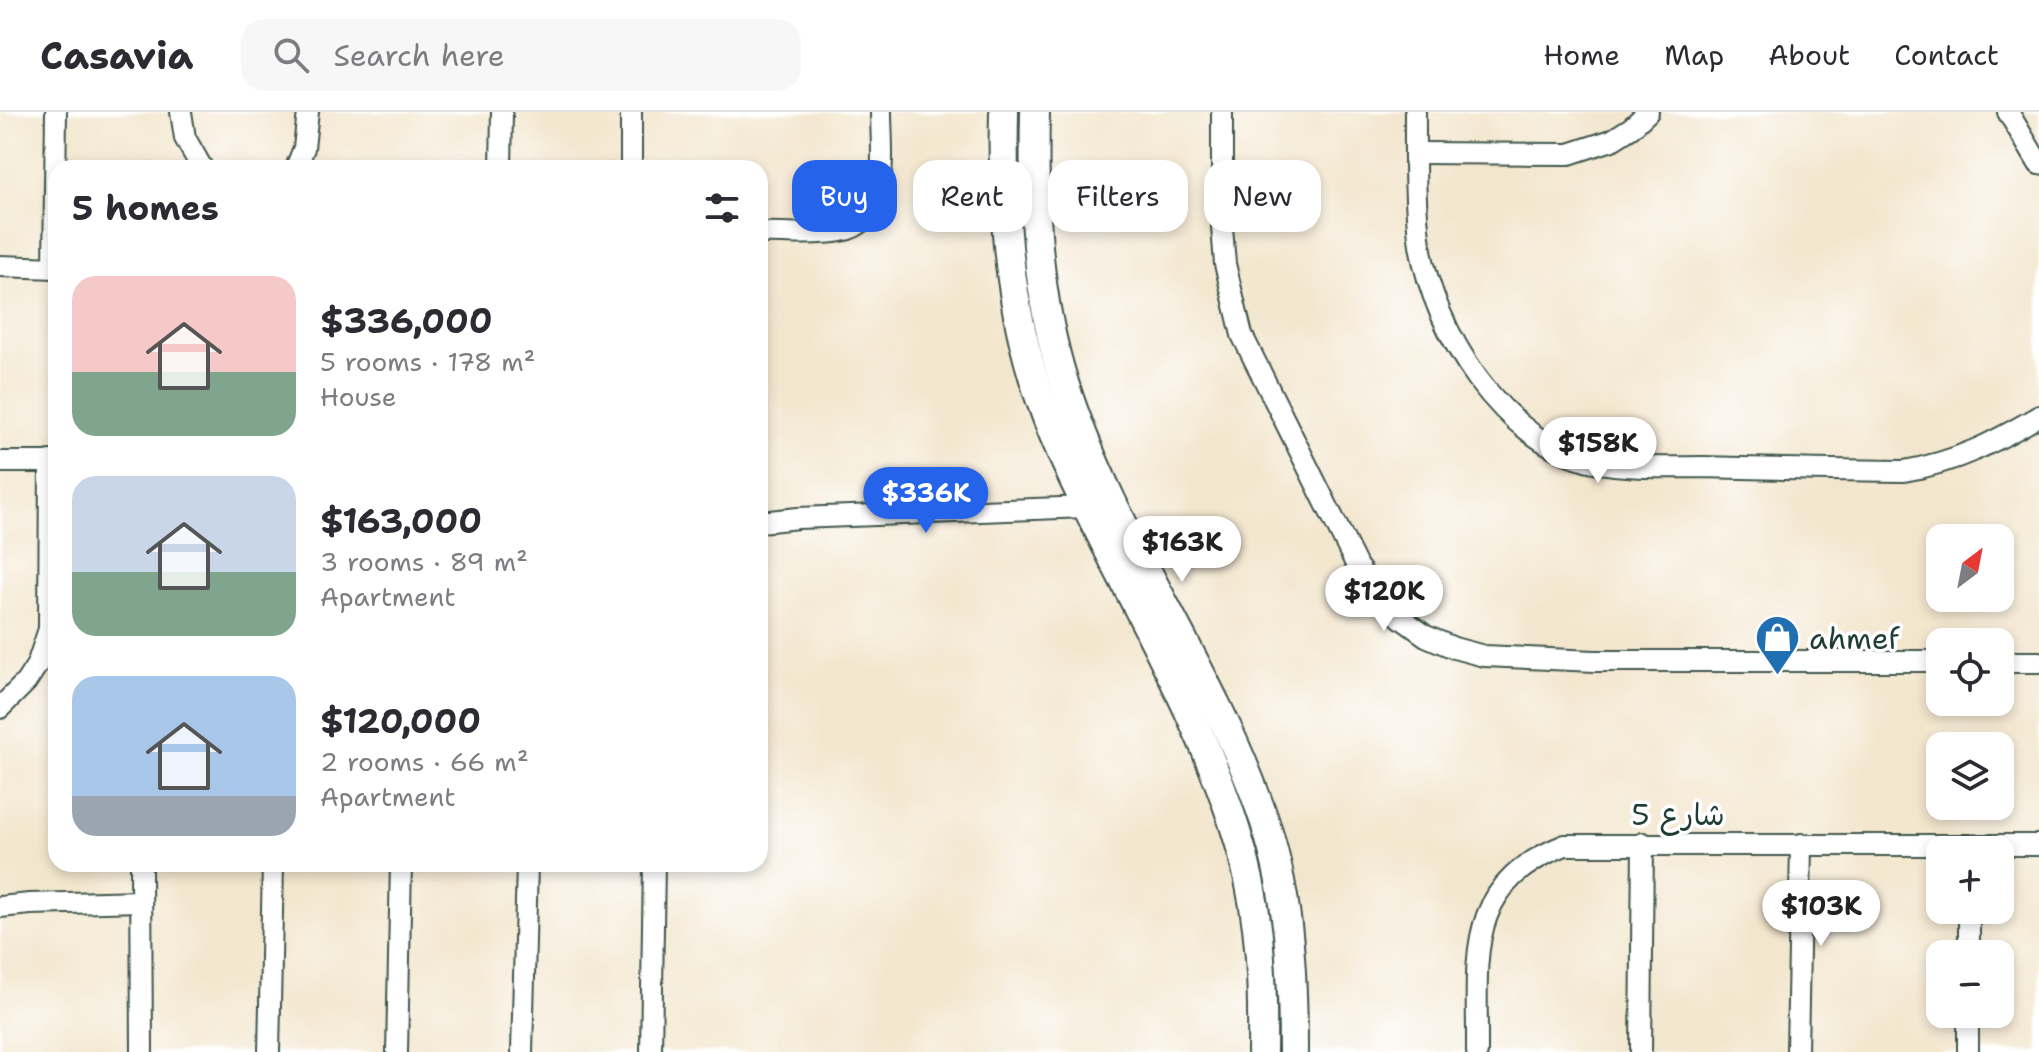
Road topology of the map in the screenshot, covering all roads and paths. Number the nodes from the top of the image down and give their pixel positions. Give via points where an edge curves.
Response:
1 (56, 112) edge
2 (181, 112) edge
3 (308, 112) edge
4 (502, 112) edge
5 (631, 112) edge
6 (881, 112) edge
7 (1004, 112) edge
8 (1035, 112) edge
9 (1222, 112) edge
10 (1415, 112) edge
11 (1648, 112) edge
12 (2008, 112) edge
13 (1415, 153) junction
14 (56, 160) edge
15 (197, 160) edge
16 (299, 160) edge
17 (501, 160) edge
18 (631, 160) edge
19 (2039, 164) edge
20 (768, 233) edge
21 (0, 266) edge
22 (48, 268) edge
23 (2039, 416) edge
24 (0, 462) edge
25 (48, 462) edge
26 (1087, 507) junction
27 (768, 521) edge
28 (48, 632) edge
29 (1926, 661) edge
30 (2014, 662) edge
31 (2039, 662) edge
32 (0, 708) edge
33 (1643, 843) junction
34 (1801, 844) junction
35 (2039, 845) edge
36 (1926, 846) edge
37 (2014, 846) edge
38 (141, 872) edge
39 (273, 872) edge
40 (401, 872) edge
41 (527, 872) edge
42 (654, 872) edge
43 (141, 901) junction
44 (0, 907) edge
45 (1968, 1028) edge
46 (142, 1052) edge
47 (269, 1052) edge
48 (397, 1052) edge
49 (522, 1052) edge
50 (651, 1052) edge
51 (1262, 1052) edge
52 (1293, 1052) edge
53 (1477, 1052) edge
54 (1641, 1052) edge
55 (1797, 1052) edge
56 (1968, 1052) edge

1 - 14 street
2 - 15 street via 185,138
3 - 16 street
4 - 17 street
5 - 18 street
6 - 20 street via 879,187 868,215 842,231
7 - 26 street via 1015,306 1044,411
8 - 52 street via 1036,243 1052,340 1101,478 1261,810 1289,933
9 - 29 street via 1222,227 1242,335 1357,566 1401,618 1426,636 1484,656
10 - 13 street
11 - 13 street via 1612,140 1569,154
12 - 19 street
13 - 23 street via 1421,247 1430,284 1456,344 1493,398 1563,451 1593,462 1650,466 1904,471 1967,455
21 - 22 street
24 - 25 street
26 - 27 street
26 - 51 street via 1204,747 1233,821 1260,939
28 - 32 street via 37,665
30 - 31 street
33 - 34 street, شارع 5
33 - 53 street, شارع 5 via 1565,845 1516,872 1497,893 1478,945
33 - 54 street
34 - 36 street, شارع 5
34 - 55 street
35 - 37 street, شارع 5
38 - 43 street
39 - 47 street
40 - 48 street
41 - 49 street
42 - 50 street
43 - 44 street
43 - 46 street
45 - 56 street

